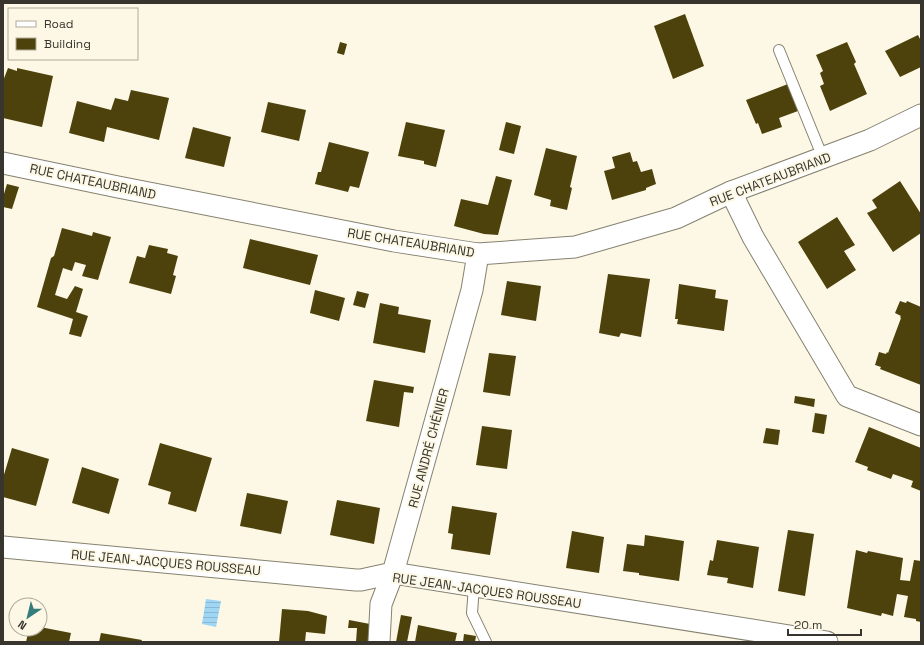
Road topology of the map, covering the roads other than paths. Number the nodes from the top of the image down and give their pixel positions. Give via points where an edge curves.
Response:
1 (779, 50) dead end
2 (921, 115) edge
3 (823, 158) junction
4 (3, 163) edge
5 (732, 192) junction
6 (478, 254) junction
7 (921, 426) edge
8 (3, 547) edge
9 (393, 574) junction
10 (474, 586) junction
11 (379, 642) edge
12 (486, 642) edge
13 (822, 642) edge

1 - 3 lane
2 - 3 street, RUE CHATEAUBRIAND via 870,140
3 - 5 street, RUE CHATEAUBRIAND
4 - 6 street, RUE CHATEAUBRIAND via 394,241
5 - 6 street, RUE CHATEAUBRIAND via 676,218 575,247
5 - 7 street via 753,237 847,396
6 - 9 street, RUE ANDRÉ CHÉNIER via 472,290
8 - 9 street, RUE JEAN-JACQUES ROUSSEAU via 361,580
9 - 10 street, RUE JEAN-JACQUES ROUSSEAU
9 - 11 street, RUE ANDRÉ CHÉNIER via 381,604
10 - 12 lane via 472,613
10 - 13 street, RUE JEAN-JACQUES ROUSSEAU

